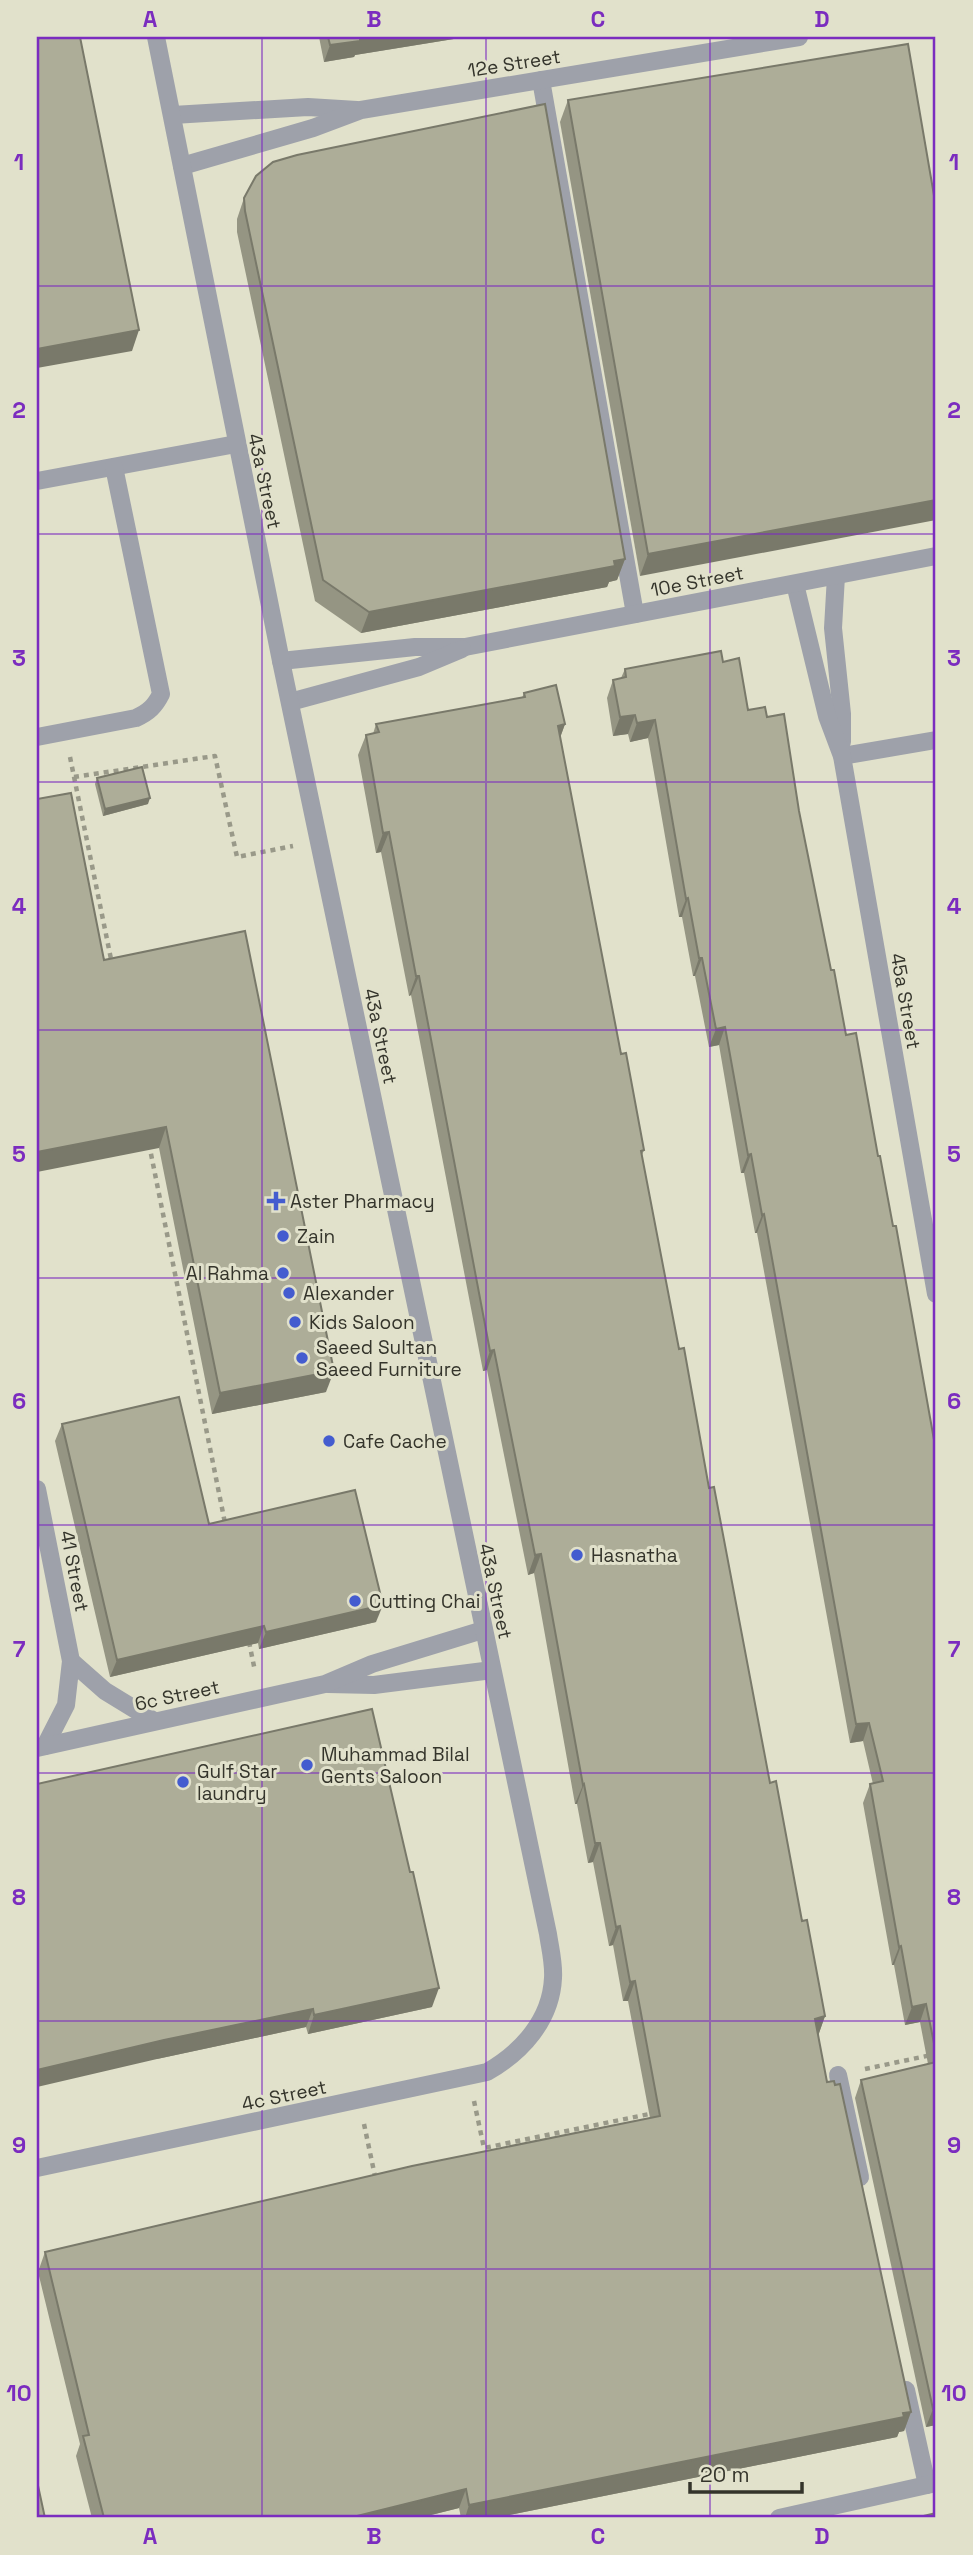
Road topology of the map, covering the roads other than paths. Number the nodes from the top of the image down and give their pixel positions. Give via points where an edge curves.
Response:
1 (156, 37) edge
2 (799, 37) edge
3 (734, 42) edge
4 (701, 45) edge
5 (541, 80) junction
6 (361, 110) junction
7 (173, 115) junction
8 (182, 166) junction
9 (236, 444) junction
10 (114, 467) junction
11 (37, 481) edge
12 (936, 556) edge
13 (836, 576) junction
14 (795, 584) junction
15 (635, 614) junction
16 (465, 647) junction
17 (281, 661) junction
18 (290, 702) junction
19 (37, 737) edge
20 (936, 740) edge
21 (842, 756) junction
22 (936, 1294) edge
23 (37, 1489) edge
24 (483, 1630) junction
25 (71, 1661) junction
26 (492, 1670) junction
27 (325, 1684) junction
28 (154, 1721) junction
29 (41, 1747) edge
30 (528, 2039) joint
31 (838, 2075) road end
32 (37, 2168) edge
33 (864, 2198) edge
34 (903, 2376) edge
35 (931, 2484) edge
36 (818, 2514) edge
37 (779, 2518) edge

1 - 7 street, 43a Street
2 - 3 street, 12e Street
3 - 4 street, 12e Street
4 - 5 street, 12e Street
5 - 6 street, 12e Street
5 - 15 street
6 - 7 street, 12e Street via 308,107
6 - 8 street, 12e Street
7 - 8 street, 43a Street
8 - 9 street, 43a Street
9 - 10 street
9 - 17 street, 43a Street
10 - 11 street
10 - 19 street via 160,694 155,705 136,718
12 - 13 street, 10e Street
13 - 14 street, 10e Street
13 - 21 street, 45a Street via 833,628
14 - 15 street, 10e Street
14 - 21 street, 45a Street via 827,716
15 - 16 street, 10e Street
16 - 17 street, 10e Street via 415,647
16 - 18 street, 10e Street via 419,667
17 - 18 street, 43a Street
18 - 24 street, 43a Street
20 - 21 street
21 - 22 street, 45a Street
23 - 25 street, 41 Street
24 - 26 street, 43a Street
24 - 27 street, 6c Street via 372,1664
25 - 28 street via 106,1691
25 - 29 street, 41 Street via 66,1705
26 - 27 street, 6c Street via 373,1685
26 - 30 street, 43a Street via 552,1959 546,2010
27 - 28 street, 6c Street
28 - 29 street, 6c Street
30 - 32 street, 4c Street via 502,2063 470,2077
31 - 33 street
34 - 35 street
35 - 36 street
36 - 37 street

